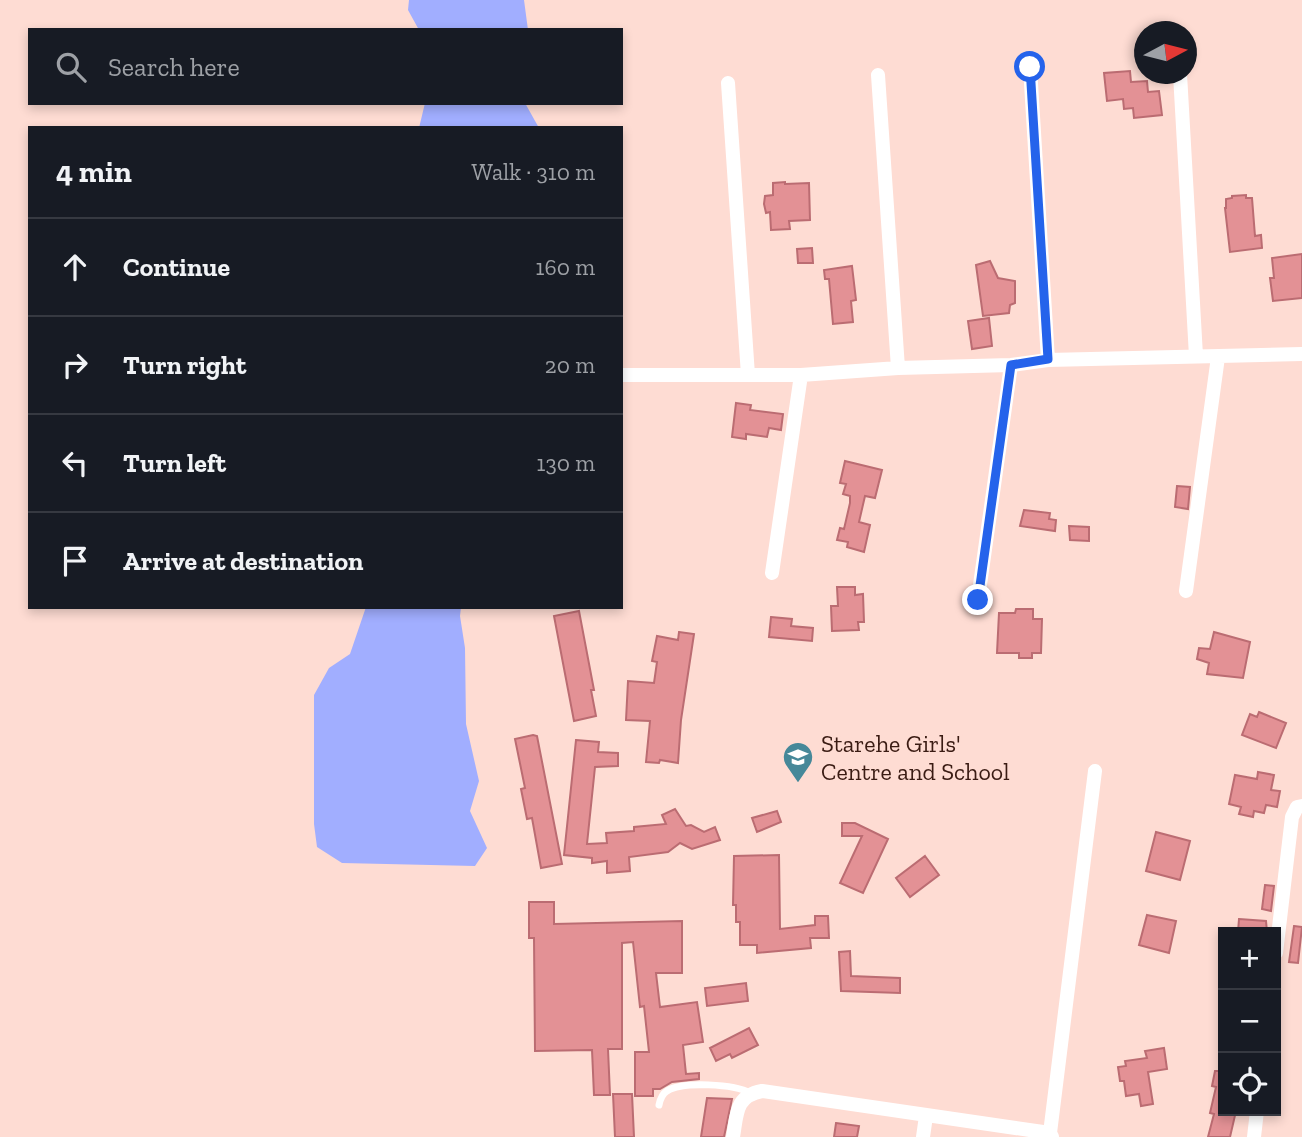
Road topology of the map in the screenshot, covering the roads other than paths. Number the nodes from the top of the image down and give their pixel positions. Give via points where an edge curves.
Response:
1 (1030, 67) dead end
2 (878, 75) dead end
3 (728, 83) dead end
4 (1181, 84) edge
5 (1302, 354) edge
6 (1196, 356) junction
7 (1218, 357) junction
8 (1048, 359) junction
9 (1011, 365) junction
10 (898, 368) junction
11 (623, 375) edge
12 (748, 375) junction
13 (801, 375) junction
14 (772, 573) dead end
15 (1186, 591) dead end
16 (978, 600) dead end
17 (1095, 771) dead end
18 (1302, 806) edge
19 (1279, 927) edge
20 (750, 1093) junction
21 (659, 1105) dead end
22 (926, 1116) junction
23 (1256, 1116) edge
24 (1051, 1135) edge
25 (733, 1137) edge
26 (923, 1137) edge
27 (1254, 1137) edge

1 - 8 street
2 - 10 street
3 - 12 street
4 - 6 street
5 - 7 street
6 - 7 street
6 - 8 street
7 - 15 street
8 - 9 street
9 - 10 street
9 - 16 street
10 - 13 street
11 - 12 street
12 - 13 street
13 - 14 street
17 - 24 street
18 - 19 street via 1292,817
20 - 21 lane via 719,1085 676,1087 667,1090
20 - 22 street via 762,1091
20 - 25 street via 742,1101
22 - 24 street
22 - 26 street
23 - 27 street

